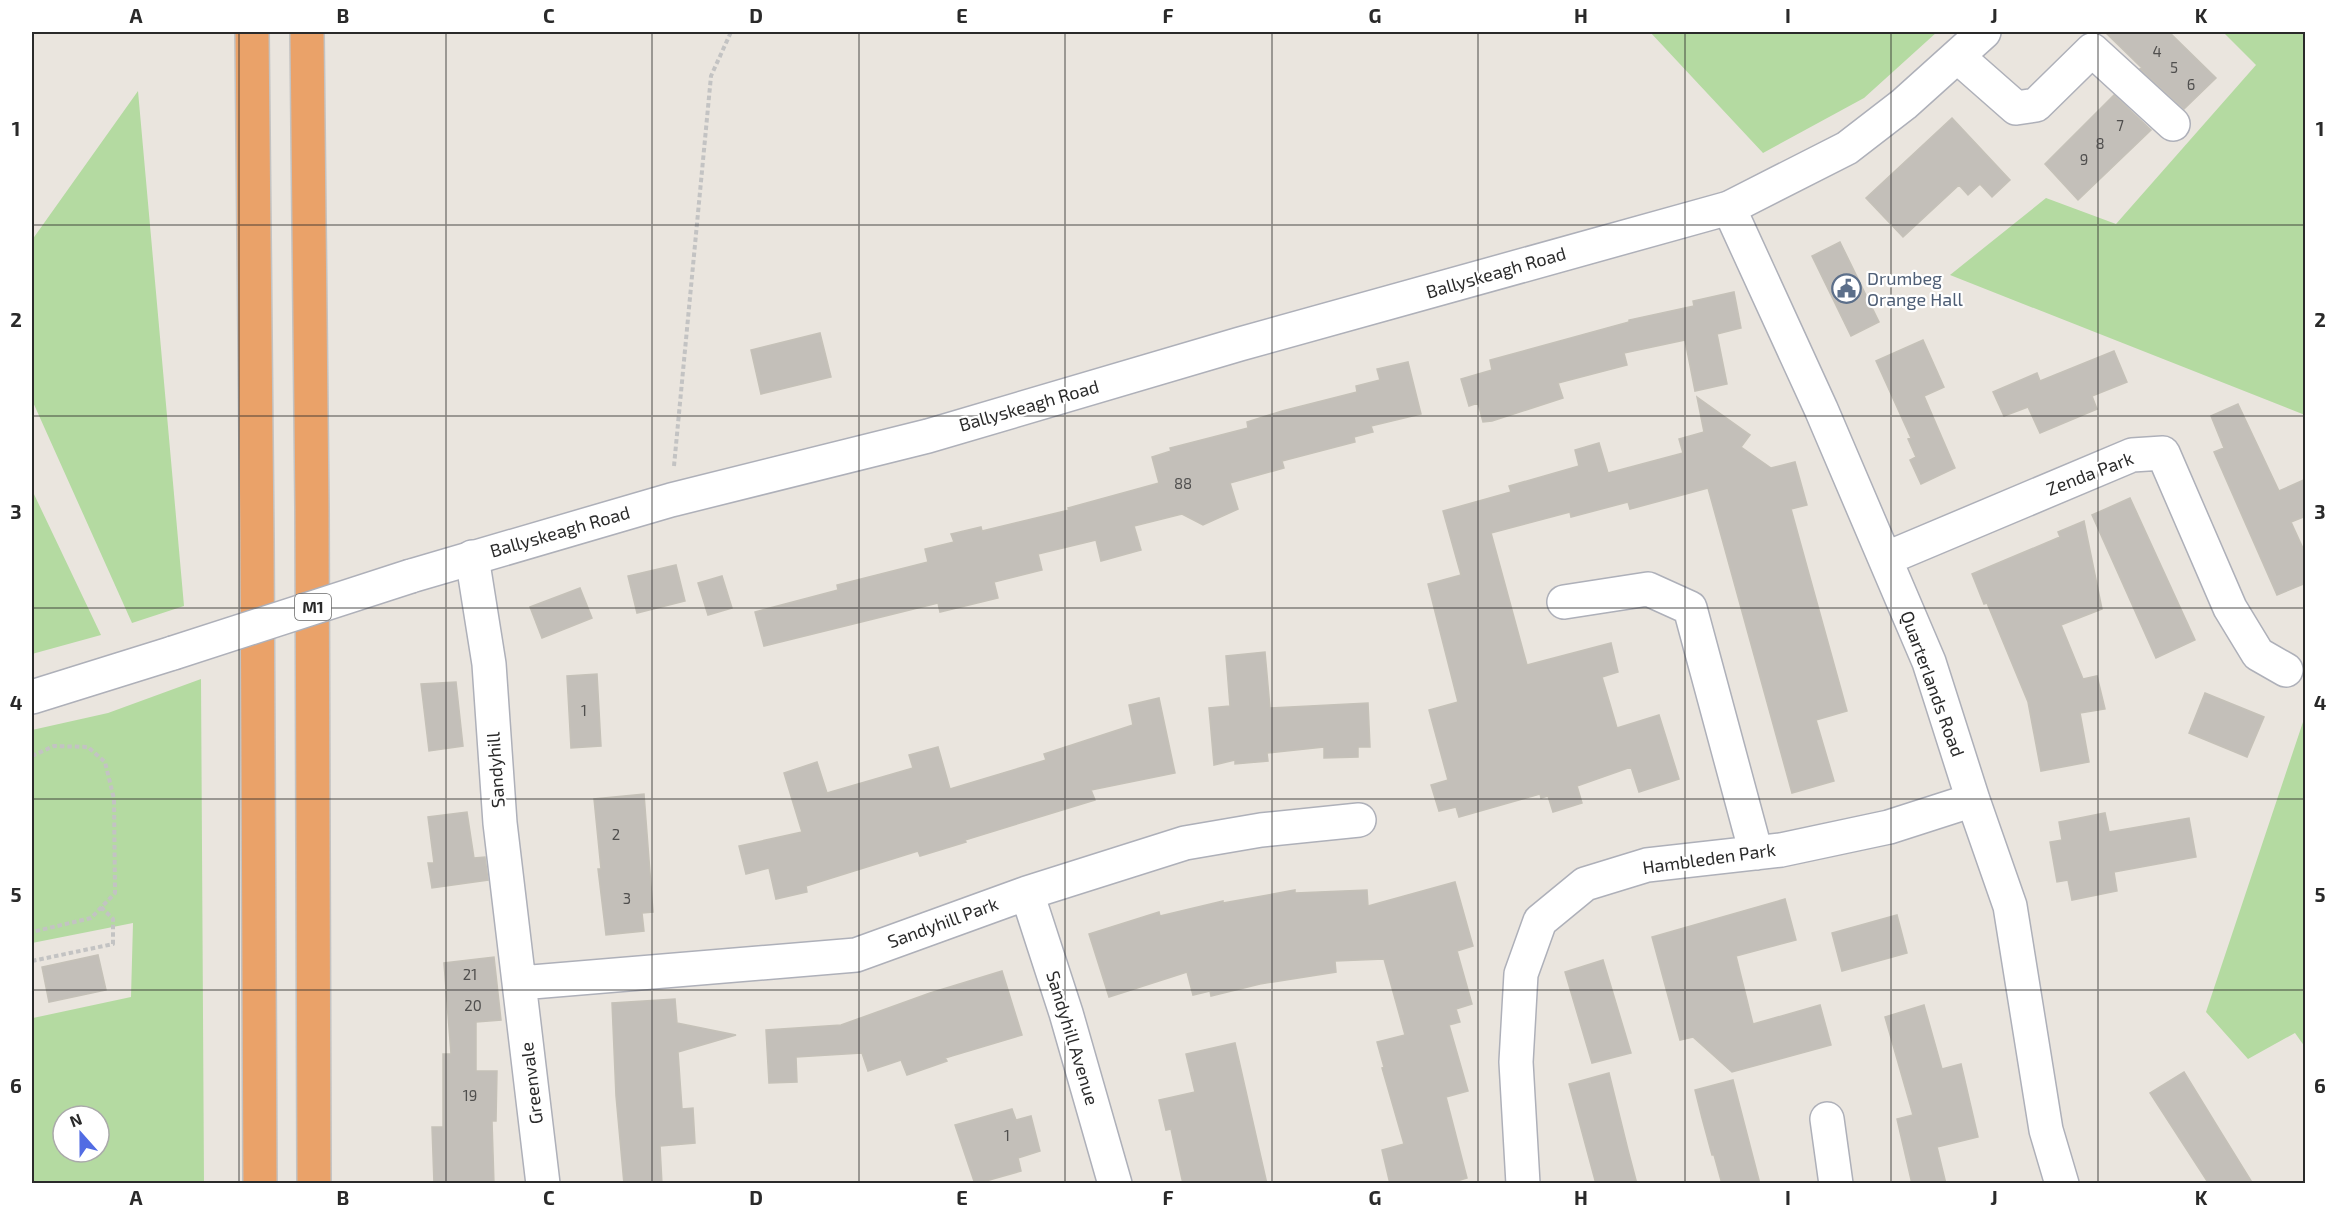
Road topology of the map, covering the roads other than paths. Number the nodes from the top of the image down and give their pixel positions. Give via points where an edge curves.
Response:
1 (252, 32) edge
2 (308, 32) edge
3 (1984, 32) edge
4 (1958, 57) junction
5 (2173, 124) dead end
6 (1729, 208) junction
7 (472, 557) junction
8 (1885, 559) junction
9 (1564, 602) dead end
10 (2286, 670) dead end
11 (32, 697) edge
12 (1973, 800) junction
13 (1359, 820) dead end
14 (1756, 853) junction
15 (1027, 893) junction
16 (520, 983) junction
17 (1827, 1119) dead end
18 (260, 1184) edge
19 (314, 1184) edge
20 (543, 1184) edge
21 (1115, 1184) edge
22 (1524, 1184) edge
23 (1836, 1184) edge
24 (2062, 1184) edge

1 - 18 highway
2 - 19 highway, M1
3 - 4 street, Ballyskeagh Road
4 - 5 street via 2016,108 2036,105 2092,50
4 - 6 street, Ballyskeagh Road via 1847,148
6 - 7 street, Ballyskeagh Road via 1240,344 928,436 671,500
6 - 8 street, Quarterlands Road
7 - 11 street, Ballyskeagh Road, bridge
7 - 16 street, Sandyhill via 489,664 500,823
8 - 10 street, Zenda Park via 2132,454 2163,453 2229,608 2258,654
8 - 12 street, Quarterlands Road via 1929,662
9 - 14 street via 1648,590 1690,608
12 - 14 street, Hambleden Park via 1889,827
12 - 24 street, Quarterlands Road via 2010,906 2046,1130
13 - 15 street, Sandyhill Park via 1185,843
14 - 22 street, Hambleden Park via 1647,866 1585,884 1540,921 1521,974 1516,1062
15 - 16 street, Sandyhill Park via 856,955
15 - 21 street, Sandyhill Avenue
16 - 20 street, Greenvale
17 - 23 street

